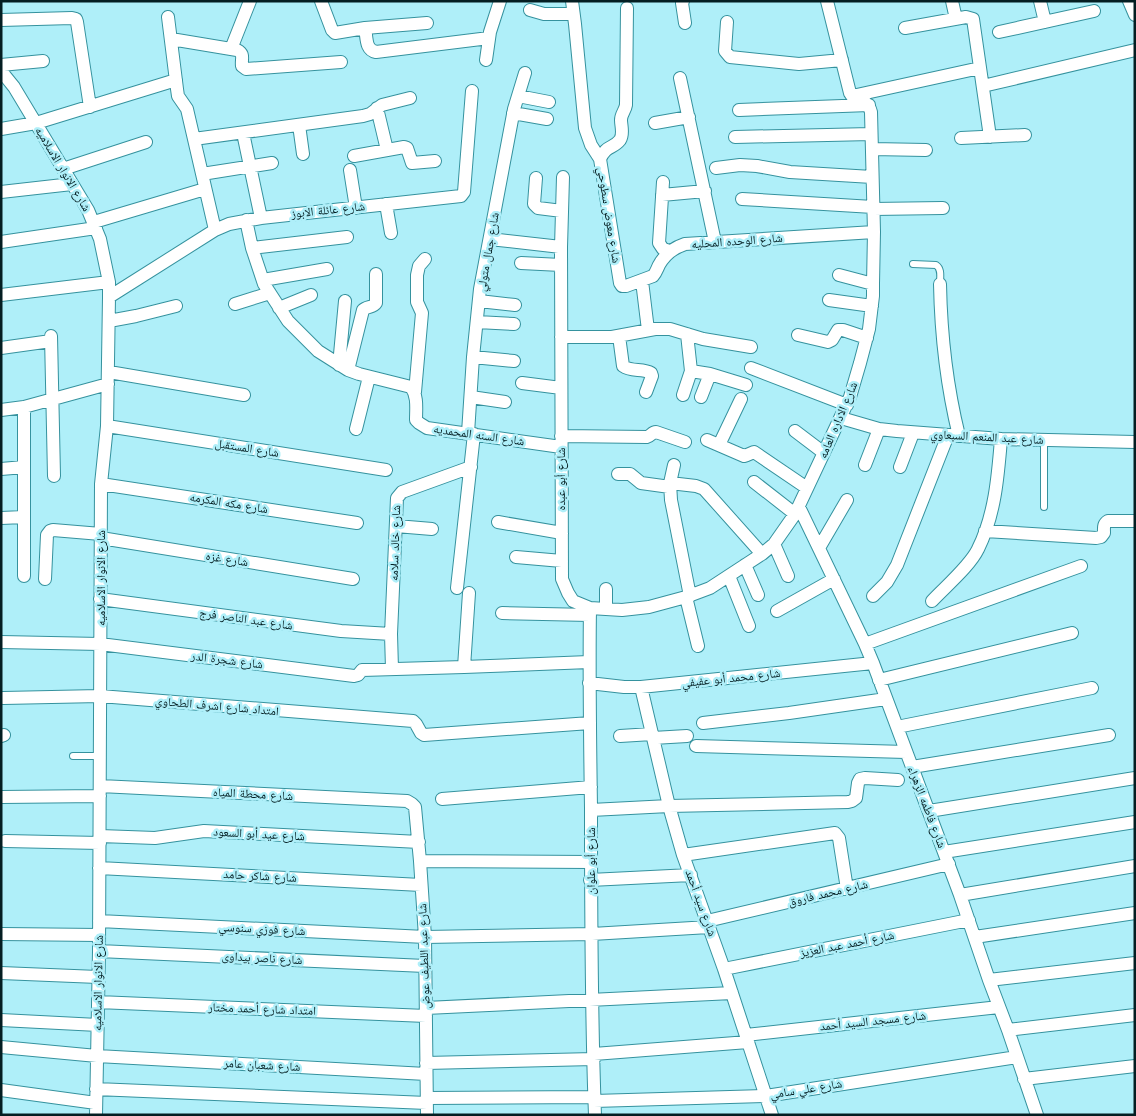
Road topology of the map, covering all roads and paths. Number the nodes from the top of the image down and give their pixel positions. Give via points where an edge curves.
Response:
1 (250, 1) edge
2 (322, 1) edge
3 (500, 1) edge
4 (683, 1) edge
5 (827, 1) edge
6 (952, 1) edge
7 (1040, 1) edge
8 (1129, 1) edge
9 (573, 8) edge
10 (627, 8) dead end
11 (530, 10) dead end
12 (1094, 11) dead end
13 (1135, 15) edge
14 (168, 17) dead end
15 (956, 18) junction
16 (1, 20) edge
17 (685, 22) dead end
18 (727, 22) dead end
19 (1045, 22) junction
20 (427, 23) dead end
21 (365, 28) junction
22 (905, 28) dead end
23 (999, 32) dead end
24 (489, 38) junction
25 (170, 39) junction
26 (231, 49) junction
27 (1135, 50) edge
28 (486, 60) dead end
29 (842, 60) junction
30 (43, 61) dead end
31 (341, 62) dead end
32 (980, 68) junction
33 (2, 71) edge
34 (525, 73) dead end
35 (680, 78) dead end
36 (176, 80) junction
37 (983, 86) junction
38 (472, 91) dead end
39 (518, 96) junction
40 (852, 96) junction
41 (410, 98) dead end
42 (549, 102) dead end
43 (869, 105) junction
44 (90, 107) junction
45 (377, 108) junction
46 (739, 110) dead end
47 (513, 113) junction
48 (689, 117) junction
49 (547, 119) dead end
50 (36, 123) junction
51 (655, 123) dead end
52 (299, 125) junction
53 (1, 129) edge
54 (243, 133) junction
55 (871, 134) junction
56 (1025, 135) dead end
57 (990, 136) junction
58 (734, 137) dead end
59 (961, 138) dead end
60 (194, 139) junction
61 (146, 142) dead end
62 (872, 149) junction
63 (387, 150) junction
64 (926, 150) dead end
65 (302, 154) dead end
66 (354, 156) dead end
67 (600, 159) junction
68 (435, 161) dead end
69 (272, 163) dead end
70 (250, 166) junction
71 (63, 168) junction
72 (716, 168) dead end
73 (350, 170) dead end
74 (202, 174) junction
75 (872, 177) junction
76 (536, 178) dead end
77 (563, 178) dead end
78 (663, 182) dead end
79 (72, 184) junction
80 (205, 189) junction
81 (705, 191) junction
82 (1, 192) edge
83 (662, 195) junction
84 (742, 198) dead end
85 (386, 204) junction
86 (356, 208) junction
87 (873, 208) junction
88 (943, 208) dead end
89 (562, 211) junction
90 (261, 218) junction
91 (246, 220) junction
92 (95, 225) junction
93 (215, 230) junction
94 (874, 232) junction
95 (391, 233) dead end
96 (347, 237) dead end
97 (490, 239) junction
98 (1, 242) edge
99 (716, 242) junction
100 (561, 247) junction
101 (252, 248) junction
102 (670, 252) junction
103 (425, 259) dead end
104 (521, 263) dead end
105 (561, 264) junction
106 (913, 264) dead end
107 (327, 268) dead end
108 (376, 274) dead end
109 (839, 275) dead end
110 (263, 280) junction
111 (642, 281) junction
112 (109, 282) junction
113 (873, 284) junction
114 (940, 284) joint
115 (270, 293) junction
116 (311, 294) dead end
117 (1, 295) edge
118 (109, 297) junction
119 (829, 300) dead end
120 (345, 301) dead end
121 (479, 301) junction
122 (235, 304) dead end
123 (515, 305) dead end
124 (176, 306) dead end
125 (872, 306) junction
126 (279, 308) junction
127 (109, 321) junction
128 (477, 322) junction
129 (514, 324) dead end
130 (648, 330) junction
131 (687, 334) junction
132 (798, 335) dead end
133 (619, 336) junction
134 (561, 337) junction
135 (867, 338) junction
136 (751, 347) dead end
137 (1, 348) edge
138 (473, 357) junction
139 (514, 361) dead end
140 (344, 368) junction
141 (751, 368) dead end
142 (691, 370) junction
143 (710, 374) junction
144 (369, 376) junction
145 (108, 378) junction
146 (522, 382) dead end
147 (746, 385) dead end
148 (561, 388) junction
149 (415, 392) junction
150 (646, 392) dead end
151 (244, 395) dead end
152 (683, 395) dead end
153 (470, 397) junction
154 (701, 398) dead end
155 (52, 399) junction
156 (741, 400) dead end
157 (505, 402) dead end
158 (847, 405) junction
159 (24, 407) junction
160 (1, 410) edge
161 (840, 418) junction
162 (107, 426) junction
163 (356, 429) dead end
164 (879, 429) junction
165 (795, 431) dead end
166 (913, 433) junction
167 (471, 434) junction
168 (953, 436) junction
169 (1002, 439) junction
170 (707, 440) dead end
171 (1044, 440) junction
172 (561, 442) junction
173 (685, 442) dead end
174 (1135, 442) edge
175 (720, 445) junction
176 (824, 453) junction
177 (865, 465) dead end
178 (674, 466) dead end
179 (24, 467) junction
180 (471, 467) junction
181 (900, 467) dead end
182 (1, 469) edge
183 (386, 470) dead end
184 (618, 474) dead end
185 (54, 476) dead end
186 (754, 482) dead end
187 (101, 484) junction
188 (670, 485) junction
189 (807, 488) junction
190 (848, 500) dead end
191 (1044, 507) dead end
192 (797, 510) junction
193 (1, 518) edge
194 (24, 518) junction
195 (1135, 521) edge
196 (498, 522) dead end
197 (357, 523) dead end
198 (396, 526) junction
199 (432, 529) dead end
200 (985, 531) junction
201 (562, 533) junction
202 (101, 536) junction
203 (774, 544) junction
204 (819, 548) junction
205 (762, 554) junction
206 (516, 557) dead end
207 (562, 561) junction
208 (745, 565) junction
209 (1081, 566) dead end
210 (24, 576) dead end
211 (729, 576) junction
212 (788, 576) dead end
213 (45, 579) dead end
214 (834, 579) junction
215 (353, 580) dead end
216 (457, 588) dead end
217 (606, 589) dead end
218 (469, 594) dead end
219 (758, 595) dead end
220 (688, 596) junction
221 (873, 596) dead end
222 (100, 599) junction
223 (932, 601) dead end
224 (606, 609) junction
225 (590, 611) junction
226 (777, 611) dead end
227 (502, 613) dead end
228 (749, 626) dead end
229 (391, 634) junction
230 (1072, 634) dead end
231 (1, 642) edge
232 (100, 644) junction
233 (865, 644) junction
234 (698, 646) dead end
235 (589, 662) junction
236 (873, 663) junction
237 (464, 668) junction
238 (392, 669) junction
239 (879, 680) junction
240 (589, 683) junction
241 (641, 688) junction
242 (1092, 688) dead end
243 (100, 696) junction
244 (3, 698) dead end
245 (886, 698) junction
246 (590, 723) junction
247 (703, 723) dead end
248 (897, 727) junction
249 (1109, 735) dead end
250 (620, 736) dead end
251 (653, 736) junction
252 (906, 752) junction
253 (73, 756) dead end
254 (100, 756) junction
255 (912, 768) junction
256 (1135, 778) edge
257 (898, 780) dead end
258 (591, 787) junction
259 (100, 791) junction
260 (1, 797) edge
261 (442, 799) dead end
262 (407, 802) joint
263 (669, 806) junction
264 (591, 810) junction
265 (929, 811) junction
266 (1135, 822) edge
267 (100, 840) junction
268 (5, 842) dead end
269 (419, 842) junction
270 (683, 855) junction
271 (946, 858) junction
272 (420, 861) junction
273 (590, 862) junction
274 (1135, 866) edge
275 (99, 868) junction
276 (691, 875) junction
277 (590, 880) junction
278 (421, 884) junction
279 (847, 889) junction
280 (960, 895) junction
281 (1135, 913) edge
282 (969, 920) junction
283 (99, 922) junction
284 (708, 924) junction
285 (1, 934) edge
286 (592, 934) junction
287 (99, 936) junction
288 (425, 936) junction
289 (975, 937) junction
290 (99, 951) junction
291 (1135, 963) edge
292 (425, 966) junction
293 (724, 969) junction
294 (1, 973) edge
295 (98, 977) junction
296 (989, 980) junction
297 (732, 993) junction
298 (593, 1000) junction
299 (98, 1002) junction
300 (999, 1007) junction
301 (426, 1012) junction
302 (1135, 1015) edge
303 (1, 1020) edge
304 (98, 1025) junction
305 (1008, 1030) junction
306 (747, 1039) junction
307 (1, 1047) edge
308 (97, 1056) junction
309 (594, 1056) junction
310 (1017, 1057) junction
311 (1135, 1066) edge
312 (426, 1069) junction
313 (1024, 1079) junction
314 (96, 1088) junction
315 (1, 1090) edge
316 (766, 1096) junction
317 (594, 1099) junction
318 (427, 1105) edge
319 (96, 1109) edge
320 (595, 1115) edge
321 (772, 1115) edge
322 (1037, 1115) edge

1 - 26 street
2 - 21 street via 335,33
3 - 24 street
4 - 17 street
5 - 29 street
6 - 15 street
7 - 19 street
8 - 13 street
9 - 11 street via 544,14
9 - 67 street via 585,128
10 - 67 street, شارع معوض سطوحي via 626,105 621,119 622,136 606,149
12 - 19 street
14 - 25 street
15 - 22 street
15 - 32 street via 973,19
16 - 44 street via 76,20
18 - 29 street via 725,51 730,57 799,64
19 - 23 street
20 - 21 street
21 - 24 street via 369,48 374,52
24 - 28 street
25 - 26 street
25 - 36 street
26 - 31 street via 242,53 242,66 246,69
27 - 37 street
29 - 40 street
30 - 33 street
32 - 37 street
32 - 40 street
33 - 50 street, شارع الانوار الاسلاميه
34 - 39 street, شارع جمال متولي
35 - 48 street
36 - 44 street
36 - 60 street via 178,96 187,109
37 - 57 street
38 - 85 street, شارع عائلة الابوز via 463,195
39 - 42 street
39 - 47 street, شارع جمال متولي
40 - 43 street
41 - 45 street
43 - 46 street
43 - 55 street, شارع الاداره العامه
44 - 50 street
45 - 52 street via 363,116
45 - 63 street
47 - 49 street
47 - 97 street, شارع جمال متولي
48 - 51 street
48 - 81 street
50 - 53 street
50 - 71 street, شارع الانوار الاسلاميه
52 - 54 street
52 - 65 street
54 - 60 street
54 - 70 street
55 - 58 street
55 - 62 street, شارع الاداره العامه
56 - 57 street
57 - 59 street
60 - 74 street
61 - 71 street
62 - 64 street
62 - 75 street, شارع الاداره العامه
63 - 66 street
63 - 68 street via 407,148 412,163
67 - 111 street, شارع معوض سطوحي via 620,282 624,286
69 - 70 street
70 - 74 street
70 - 90 street
71 - 79 street, شارع الانوار الاسلاميه
72 - 75 street via 740,165
73 - 86 street
74 - 80 street
75 - 87 street, شارع الاداره العامه
76 - 89 street via 535,206
77 - 89 street, شارع أبو عبده
78 - 83 street
79 - 82 street
79 - 92 street, شارع الانوار الاسلاميه
80 - 92 street
80 - 93 street
81 - 83 street
81 - 99 street
83 - 102 street via 659,243
84 - 87 street
85 - 86 street, شارع عائلة الابوز
85 - 95 street
86 - 90 street, شارع عائلة الابوز
87 - 88 street
87 - 94 street, شارع الاداره العامه
89 - 100 street, شارع أبو عبده
90 - 91 street, شارع عائلة الابوز
91 - 93 street, شارع عائلة الابوز
91 - 101 street
92 - 98 street
92 - 112 street, شارع الانوار الاسلاميه
93 - 118 street, شارع عائلة الابوز
94 - 99 street, شارع الوحده المحليه
94 - 113 street, شارع الاداره العامه
96 - 101 street
97 - 100 street
97 - 121 street, شارع جمال متولي
99 - 102 street, شارع الوحده المحليه via 685,244
100 - 105 street, شارع أبو عبده
101 - 110 street
102 - 111 street via 662,259 656,274
103 - 149 street via 417,272 417,302 422,312
104 - 105 street
105 - 134 street, شارع أبو عبده
106 - 114 lane via 939,267
107 - 110 street
108 - 140 street via 376,303 363,310
109 - 113 street
110 - 115 street
111 - 130 street
112 - 117 street
112 - 118 street, شارع الانوار الاسلاميه
113 - 125 street, شارع الاداره العامه
114 - 168 street
115 - 122 street
115 - 126 street
116 - 126 street
118 - 127 street, شارع الانوار الاسلاميه
119 - 125 street
120 - 140 street
121 - 123 street
121 - 128 street, شارع جمال متولي
124 - 127 street
125 - 135 street, شارع الاداره العامه
126 - 140 street via 318,351
127 - 145 street, شارع الانوار الاسلاميه
128 - 129 street
128 - 138 street, شارع جمال متولي
130 - 131 street via 670,329
130 - 133 street
131 - 136 street
131 - 142 street
132 - 135 street via 828,342 838,330 843,330
133 - 134 street
133 - 150 street via 623,366 651,373
134 - 148 street, شارع أبو عبده
135 - 158 street, شارع الاداره العامه
137 - 155 street via 51,338
138 - 139 street
138 - 153 street, شارع جمال متولي
140 - 144 street
141 - 158 street
142 - 143 street
142 - 152 street
143 - 147 street
143 - 154 street
144 - 149 street via 408,386
144 - 163 street
145 - 151 street
145 - 155 street
145 - 162 street, شارع الانوار الاسلاميه
146 - 148 street
148 - 172 street, شارع أبو عبده
149 - 167 street, شارع السنه المحمديه via 416,420 419,423 427,428
153 - 157 street
153 - 167 street, شارع جمال متولي
155 - 159 street
155 - 185 street
156 - 175 street
158 - 161 street, شارع الاداره العامه
159 - 160 street
159 - 179 street
161 - 164 street, شارع عبد المنعم السبعاوي
161 - 176 street, شارع الاداره العامه
162 - 183 street, شارع المستقبل
162 - 187 street, شارع الانوار الاسلاميه
164 - 166 street, شارع عبد المنعم السبعاوي
164 - 177 street
165 - 176 street
166 - 168 street, شارع عبد المنعم السبعاوي
166 - 181 street
167 - 172 street, شارع السنه المحمديه
167 - 180 street, شارع جمال متولي
168 - 169 street, شارع عبد المنعم السبعاوي
168 - 221 street via 897,565
169 - 171 street, شارع عبد المنعم السبعاوي
169 - 200 street via 998,485
170 - 175 street
171 - 174 street, شارع عبد المنعم السبعاوي
171 - 191 lane
172 - 173 street, شارع السنه المحمديه via 647,437 656,432
172 - 201 street, شارع أبو عبده
175 - 189 street via 744,456 754,452
176 - 189 street, شارع الاداره العامه
178 - 188 street
179 - 182 street
179 - 194 street
180 - 198 street, شارع خالد سلامه via 402,492 397,498
180 - 216 street, شارع جمال متولي
184 - 188 street via 630,474 641,483
186 - 192 street
187 - 197 street, شارع مكه المكرمه
187 - 202 street, شارع الانوار الاسلاميه
188 - 205 street via 704,489
188 - 220 street
189 - 192 street, شارع الاداره العامه
190 - 204 street
192 - 203 street, شارع الاداره العامه
192 - 204 street, شارع فاطمه الزهراء
193 - 194 street
194 - 210 street
195 - 200 street via 1108,521 1104,524 1104,534 1096,538
196 - 201 street
198 - 199 street
198 - 229 street, شارع خالد سلامه
200 - 223 street via 973,557
201 - 207 street, شارع أبو عبده
202 - 213 street, شارع غزه via 50,531
202 - 215 street, شارع غزه
202 - 222 street, شارع الانوار الاسلاميه
203 - 205 street, شارع الاداره العامه
203 - 212 street
204 - 214 street, شارع فاطمه الزهراء
205 - 208 street, شارع الاداره العامه
206 - 207 street
207 - 225 street, شارع أبو عبده via 562,579 568,593 573,601
208 - 211 street, شارع الاداره العامه
208 - 219 street
209 - 233 street
211 - 220 street, شارع الاداره العامه
211 - 228 street
214 - 226 street
214 - 233 street, شارع فاطمه الزهراء
217 - 224 street
218 - 237 street
220 - 224 street, شارع الاداره العامه via 649,607
220 - 234 street
222 - 229 street, شارع عبد الناصر فرج via 340,632
222 - 232 street, شارع الانوار الاسلاميه
224 - 225 street, شارع الاداره العامه
225 - 227 street
225 - 235 street, شارع أبو علوان
229 - 238 street, شارع خالد سلامه
230 - 239 street
231 - 232 street, شارع شجرة الدر
232 - 238 street, شارع شجرة الدر via 354,676 362,670
232 - 243 street, شارع الانوار الاسلاميه
233 - 236 street, شارع فاطمه الزهراء
235 - 237 street
235 - 240 street, شارع أبو علوان
236 - 239 street, شارع فاطمه الزهراء
236 - 241 street, شارع محمد أبو عفيفي
237 - 238 street
239 - 245 street, شارع فاطمه الزهراء
240 - 241 street, شارع محمد أبو عفيفي
240 - 246 street, شارع أبو علوان
241 - 251 street, شارع سيد أحمد
242 - 248 street
243 - 244 street, امتداد شارع اشرف الطحاوي
243 - 246 street, امتداد شارع اشرف الطحاوي via 413,721 424,735
243 - 254 street, شارع الانوار الاسلاميه
245 - 247 street
245 - 248 street, شارع فاطمه الزهراء
246 - 258 street, شارع أبو علوان
248 - 252 street, شارع فاطمه الزهراء
249 - 255 street
250 - 251 street
251 - 252 street via 692,741
251 - 263 street, شارع سيد أحمد
252 - 255 street, شارع فاطمه الزهراء
253 - 254 lane
254 - 259 street, شارع الانوار الاسلاميه
255 - 265 street, شارع فاطمه الزهراء
256 - 265 street
257 - 263 street via 860,780 856,798 848,802
258 - 261 street
258 - 264 street, شارع أبو علوان
259 - 260 street, شارع محطة المياه
259 - 262 street, شارع محطة المياه
259 - 267 street, شارع الانوار الاسلاميه
262 - 269 street, شارع عبد اللطيف عوض via 415,808
263 - 264 street
263 - 270 street, شارع سيد أحمد
264 - 273 street, شارع أبو علوان
265 - 271 street, شارع فاطمه الزهراء
266 - 271 street, شارع محمد فاروق
267 - 268 street, شارع عيد أبو السعود
267 - 269 street, شارع عيد أبو السعود via 156,838 204,831
267 - 275 street, شارع الانوار الاسلاميه
269 - 272 street, شارع عبد اللطيف عوض
270 - 276 street, شارع سيد أحمد
270 - 279 street via 835,833 839,838
271 - 279 street, شارع محمد فاروق
271 - 280 street, شارع فاطمه الزهراء
272 - 273 street
272 - 278 street, شارع عبد اللطيف عوض
273 - 277 street, شارع أبو علوان
274 - 280 street
275 - 278 street, شارع شاكر حامد
275 - 283 street, شارع الانوار الاسلاميه
276 - 277 street
276 - 284 street, شارع سيد أحمد
277 - 286 street, شارع أبو علوان
278 - 288 street, شارع عبد اللطيف عوض
279 - 284 street, شارع محمد فاروق
280 - 282 street, شارع فاطمه الزهراء
281 - 289 street
282 - 289 street, شارع فاطمه الزهراء
282 - 293 street, شارع أحمد عبد العزيز
283 - 287 street, شارع الانوار الاسلاميه
283 - 288 street, شارع فوزي سنوسي
284 - 286 street, شارع محمد فاروق
284 - 293 street, شارع سيد أحمد
285 - 287 street
286 - 288 street, شارع فوزي سنوسي
286 - 298 street, شارع أبو علوان
287 - 290 street, شارع الانوار الاسلاميه
288 - 292 street, شارع عبد اللطيف عوض
289 - 296 street, شارع فاطمه الزهراء
290 - 292 street, شارع ناصر بيداوى
290 - 295 street, شارع الانوار الاسلاميه
291 - 296 street
292 - 301 street, شارع عبد اللطيف عوض
293 - 297 street, شارع سيد أحمد
294 - 295 street
295 - 299 street, شارع الانوار الاسلاميه
296 - 300 street, شارع فاطمه الزهراء
297 - 298 street, امتداد شارع أحمد مختار
297 - 306 street, شارع سيد أحمد
298 - 301 street, امتداد شارع أحمد مختار
298 - 309 street, شارع أبو علوان
299 - 301 street, امتداد شارع أحمد مختار
299 - 304 street, شارع الانوار الاسلاميه
300 - 305 street, شارع فاطمه الزهراء
300 - 306 street, شارع مسجد السيد أحمد
301 - 312 street, شارع عبد اللطيف عوض
302 - 305 street
303 - 304 street
304 - 308 street, شارع الانوار الاسلاميه
305 - 310 street, شارع فاطمه الزهراء
306 - 309 street, شارع مسجد السيد أحمد
306 - 316 street, شارع سيد أحمد
307 - 308 street, شارع شعبان عامر
308 - 312 street, شارع شعبان عامر
308 - 314 street, شارع الانوار الاسلاميه
309 - 312 street, شارع شعبان عامر
309 - 317 street, شارع أبو علوان
310 - 313 street, شارع فاطمه الزهراء
310 - 316 street, شارع علي سامي
311 - 313 street
312 - 318 street, شارع عبد اللطيف عوض
313 - 322 street, شارع فاطمه الزهراء
314 - 318 street, شارع علي سامي
314 - 319 street, شارع الانوار الاسلاميه
315 - 319 street
316 - 317 street, شارع علي سامي
316 - 321 street, شارع سيد أحمد
317 - 318 street, شارع علي سامي
317 - 320 street, شارع أبو علوان

